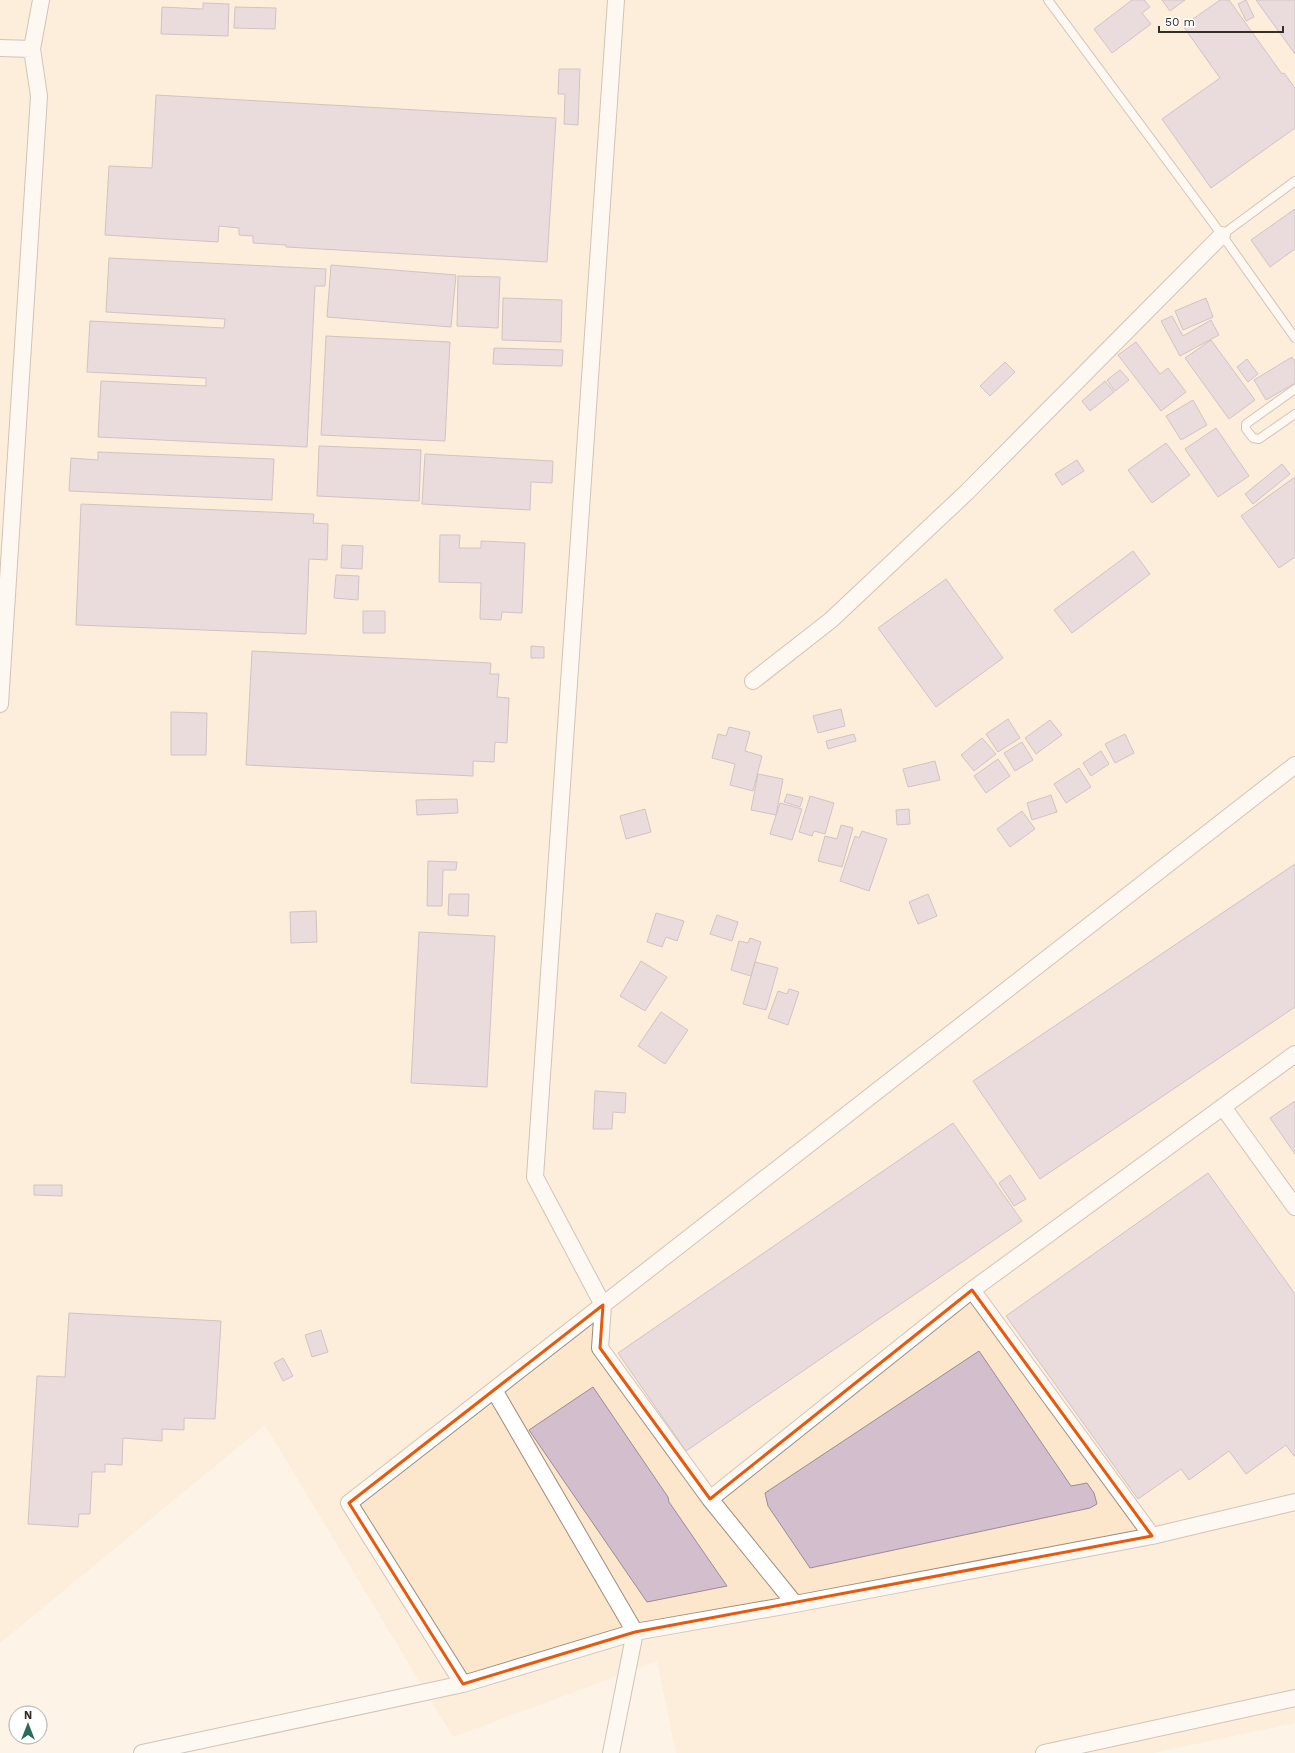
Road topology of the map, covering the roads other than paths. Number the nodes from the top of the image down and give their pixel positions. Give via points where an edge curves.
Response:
1 (40, 0) edge
2 (616, 0) edge
3 (1048, 0) edge
4 (0, 48) edge
5 (32, 49) junction
6 (1295, 181) edge
7 (1222, 235) junction
8 (1295, 338) edge
9 (1295, 389) edge
10 (1295, 414) edge
11 (753, 681) dead end
12 (0, 704) edge
13 (1295, 765) edge
14 (1295, 1054) edge
15 (1223, 1107) junction
16 (1295, 1207) edge
17 (972, 1290) junction
18 (603, 1305) junction
19 (494, 1390) junction
20 (710, 1499) junction
21 (1295, 1502) edge
22 (1152, 1536) junction
23 (795, 1604) junction
24 (635, 1632) junction
25 (463, 1684) junction
26 (1295, 1698) edge
27 (142, 1753) edge
28 (611, 1753) edge
29 (1044, 1753) edge

1 - 5 street
2 - 18 street via 535,1177
3 - 7 lane
4 - 5 street
5 - 12 street via 39,96
6 - 7 lane
7 - 8 lane
7 - 11 street via 967,492 831,620
9 - 10 lane via 1246,424 1246,429 1253,438 1259,439
13 - 18 street
14 - 15 street
15 - 16 street
15 - 17 street
17 - 20 street
17 - 22 street
18 - 19 street
18 - 20 street via 600,1348
19 - 24 street
19 - 25 street via 349,1504
20 - 23 street
21 - 22 street
22 - 23 street
23 - 24 street
24 - 25 street
24 - 28 street
25 - 27 street
26 - 29 street

